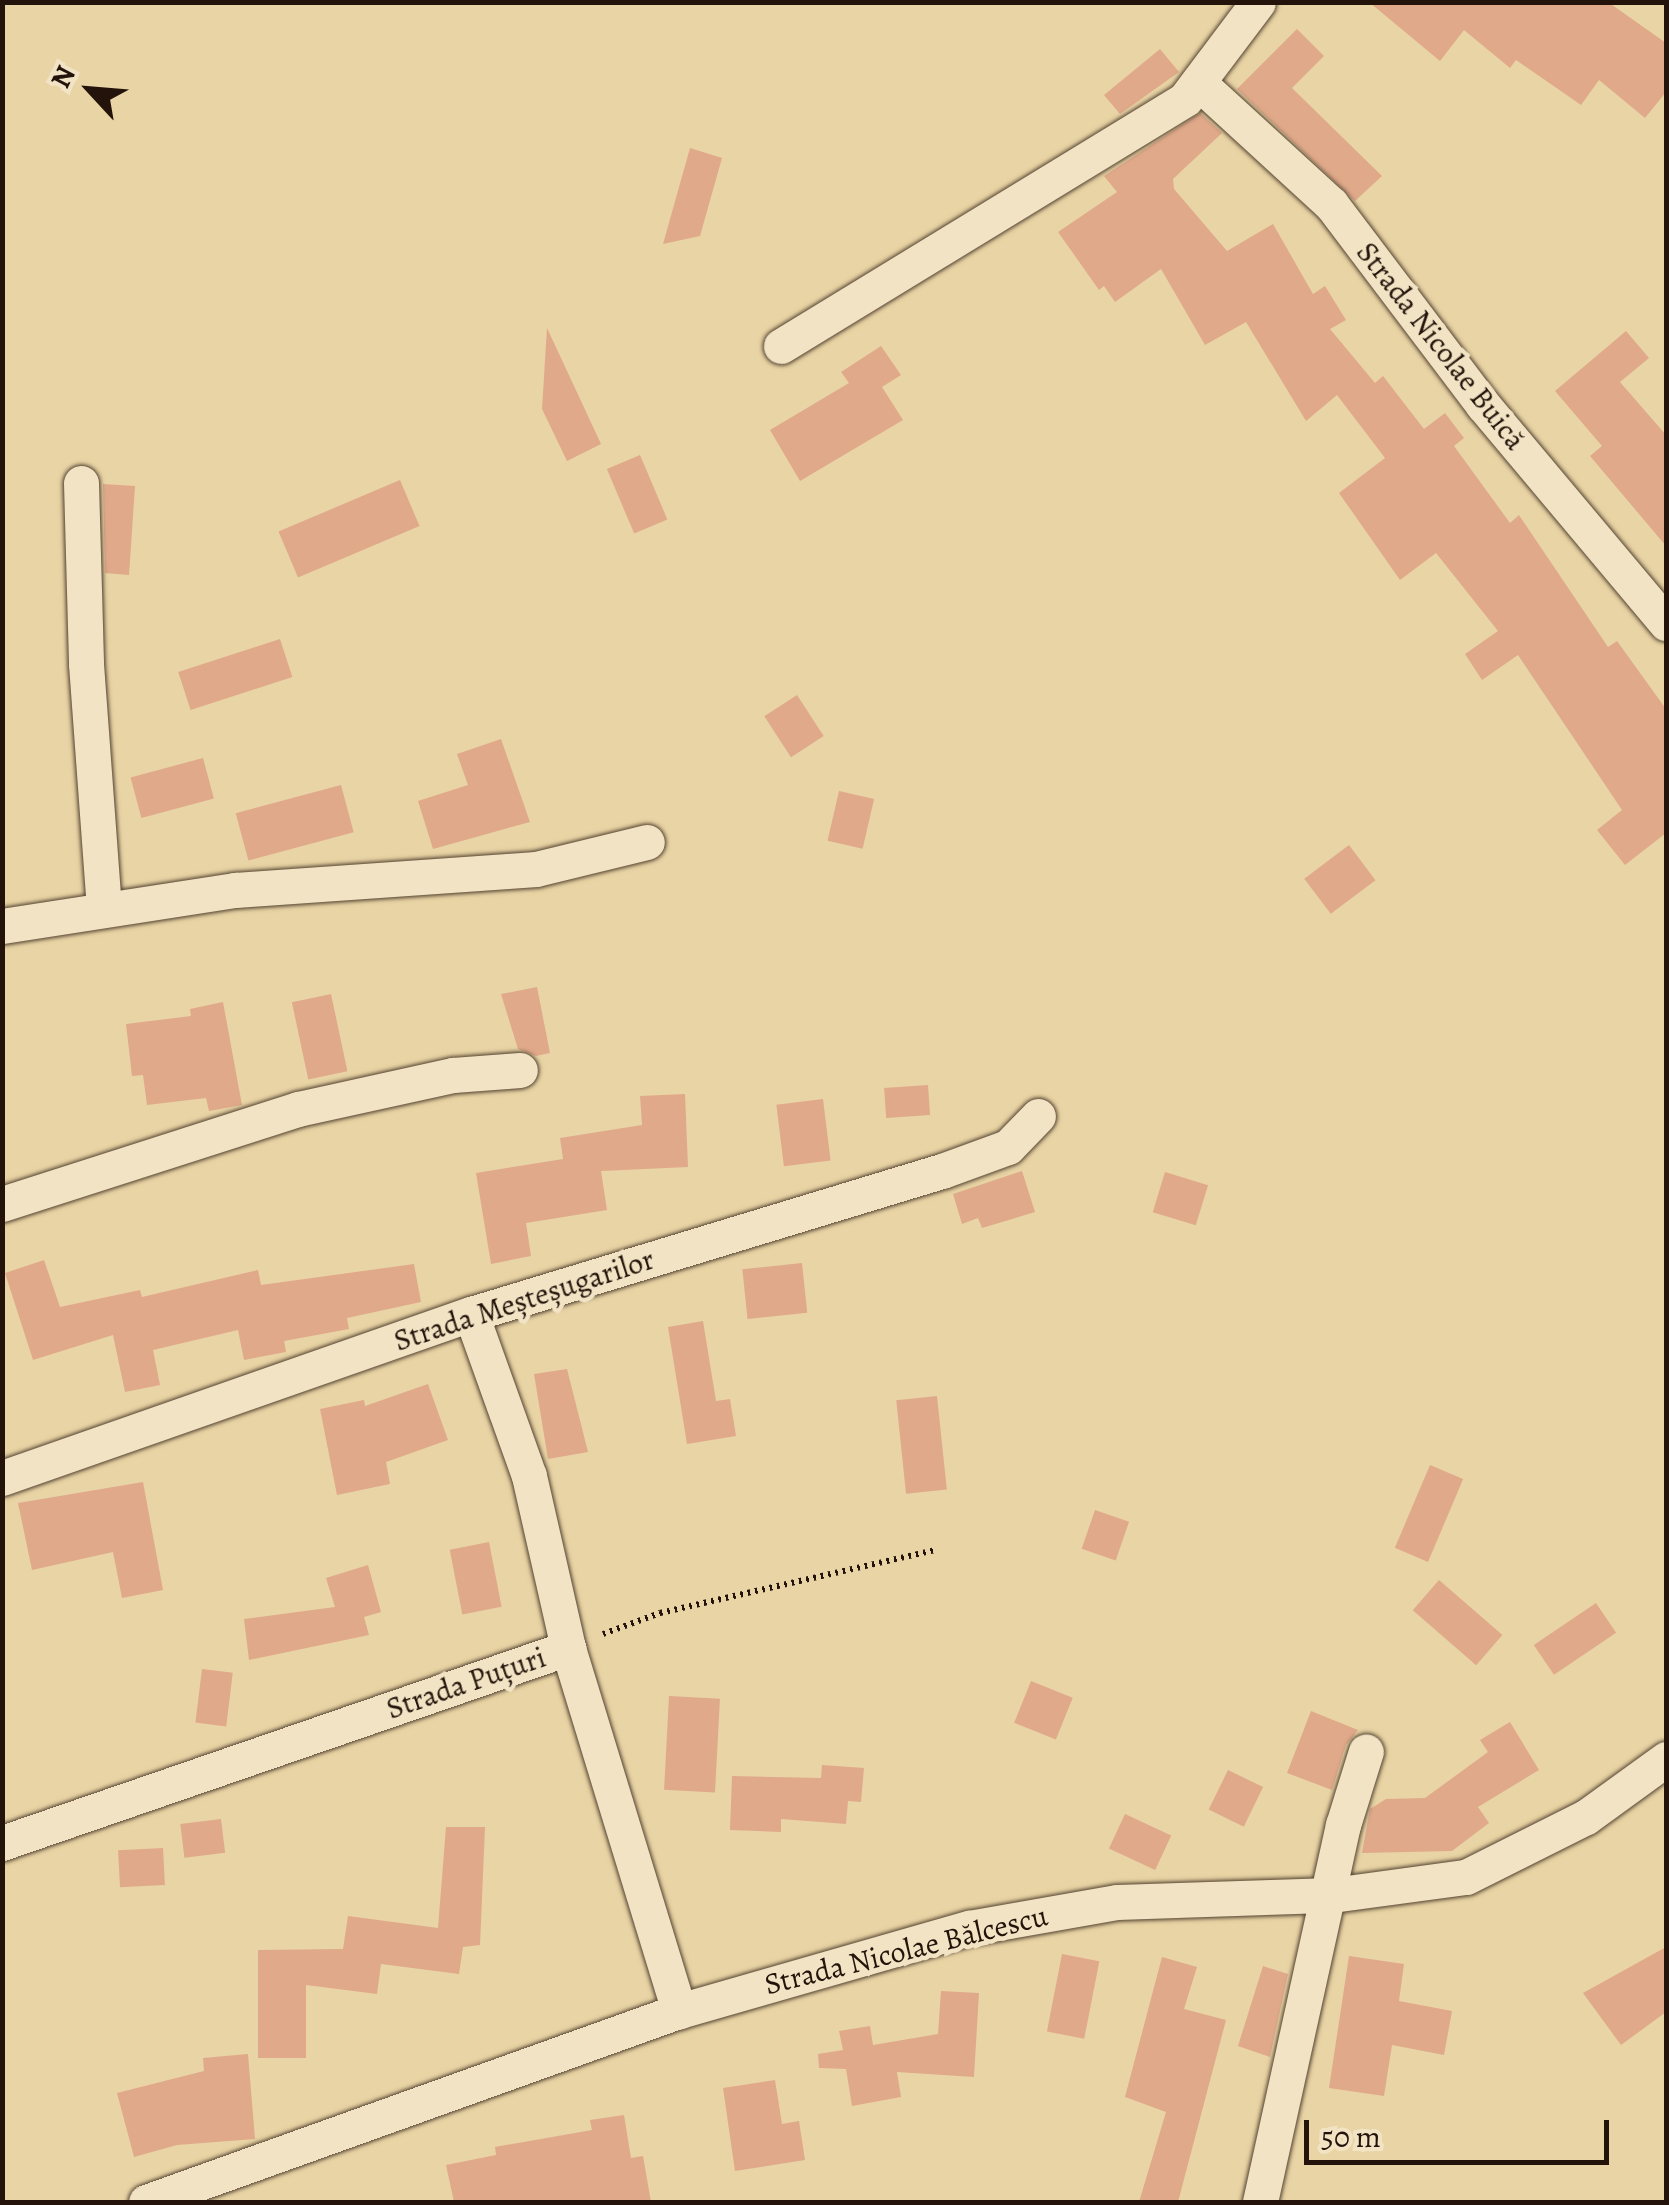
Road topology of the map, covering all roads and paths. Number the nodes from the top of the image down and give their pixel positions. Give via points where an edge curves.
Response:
1 (1258, 2) edge
2 (1201, 85) junction
3 (781, 346) dead end
4 (81, 483) dead end
5 (1666, 622) edge
6 (646, 842) dead end
7 (104, 909) junction
8 (2, 926) edge
9 (520, 1070) dead end
10 (1038, 1116) dead end
11 (2, 1204) edge
12 (472, 1314) junction
13 (2, 1478) edge
14 (936, 1550) dead end
15 (568, 1648) junction
16 (1366, 1751) dead end
17 (1666, 1759) edge
18 (2, 1843) edge
19 (1332, 1895) junction
20 (679, 2010) junction
21 (146, 2202) edge
22 (1260, 2202) edge

1 - 2 street via 1212,58
2 - 3 street
2 - 5 street, Strada Nicolae Buică via 1331,204 1483,405
4 - 7 street
6 - 7 street via 536,869 234,890
7 - 8 street
9 - 11 street via 452,1075 298,1108
10 - 12 street, Strada Meșteșugarilor via 1008,1147 942,1171
12 - 13 street, Strada Meșteșugarilor
12 - 15 street via 528,1476
14 - 15 path, Strada Puțuri via 660,1613
15 - 18 street, Strada Puțuri
15 - 20 street
16 - 19 street via 1343,1824
17 - 19 street, Strada Nicolae Bălcescu via 1586,1816 1466,1877
19 - 20 street, Strada Nicolae Bălcescu via 1210,1894 1046,1913 969,1928
19 - 22 street
20 - 21 street, Strada Nicolae Bălcescu

